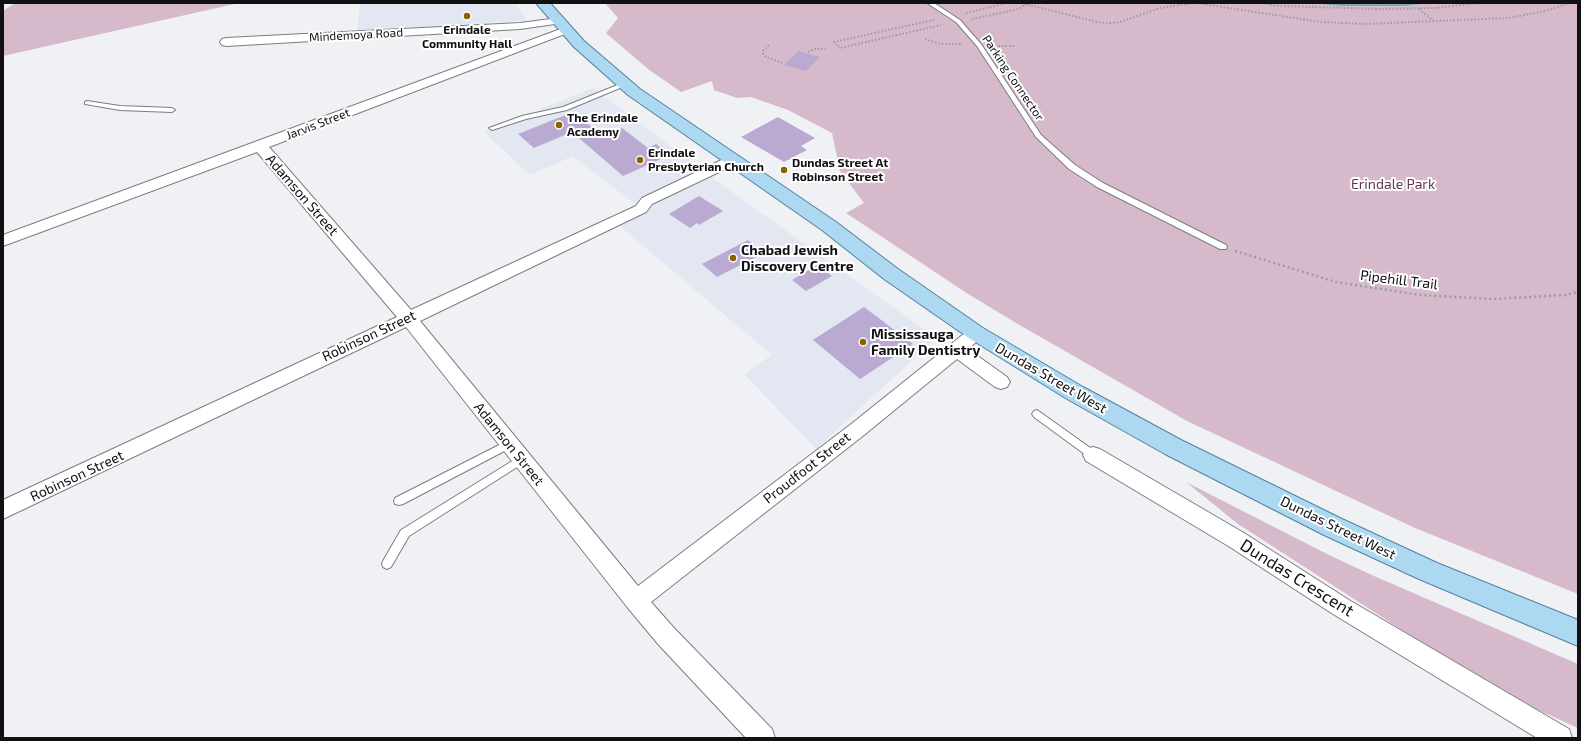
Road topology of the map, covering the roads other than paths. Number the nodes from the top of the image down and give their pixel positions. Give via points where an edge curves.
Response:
1 (543, 3) edge
2 (930, 3) edge
3 (562, 26) junction
4 (226, 42) dead end
5 (625, 84) junction
6 (87, 103) dead end
7 (172, 110) dead end
8 (492, 128) dead end
9 (260, 146) junction
10 (733, 160) junction
11 (3, 241) edge
12 (1223, 247) road end
13 (408, 318) junction
14 (976, 334) junction
15 (956, 349) junction
16 (1001, 382) dead end
17 (1037, 414) dead end
18 (509, 444) junction
19 (1093, 456) joint
20 (522, 459) junction
21 (400, 501) dead end
22 (3, 510) edge
23 (388, 564) dead end
24 (636, 601) junction
25 (1578, 632) edge
26 (763, 738) edge
27 (1560, 738) edge

1 - 3 main road, Dundas Street West
2 - 12 lane, Parking Connector via 958,21 990,60 1038,136 1072,167 1100,185
3 - 4 street, Mindemoya Road
3 - 5 main road, Dundas Street West
3 - 9 street, Jarvis Street
5 - 8 lane via 565,108 524,116
5 - 10 main road, Dundas Street West
6 - 7 lane via 120,108
9 - 11 street, Jarvis Street
9 - 13 street, Adamson Street
10 - 13 street, Robinson Street via 647,201 641,209
10 - 14 main road, Dundas Street West via 829,226
13 - 18 street, Adamson Street
13 - 22 street, Robinson Street
14 - 15 street, Proudfoot Street
14 - 25 main road, Dundas Street West via 1173,447 1333,527 1428,571
15 - 16 street
15 - 24 street, Proudfoot Street via 857,430
17 - 19 lane, Dundas Crescent
18 - 20 street, Adamson Street
18 - 21 lane
19 - 27 street, Dundas Crescent via 1237,540 1341,607
20 - 23 lane via 405,533
20 - 24 street, Adamson Street
24 - 26 street, Adamson Street

